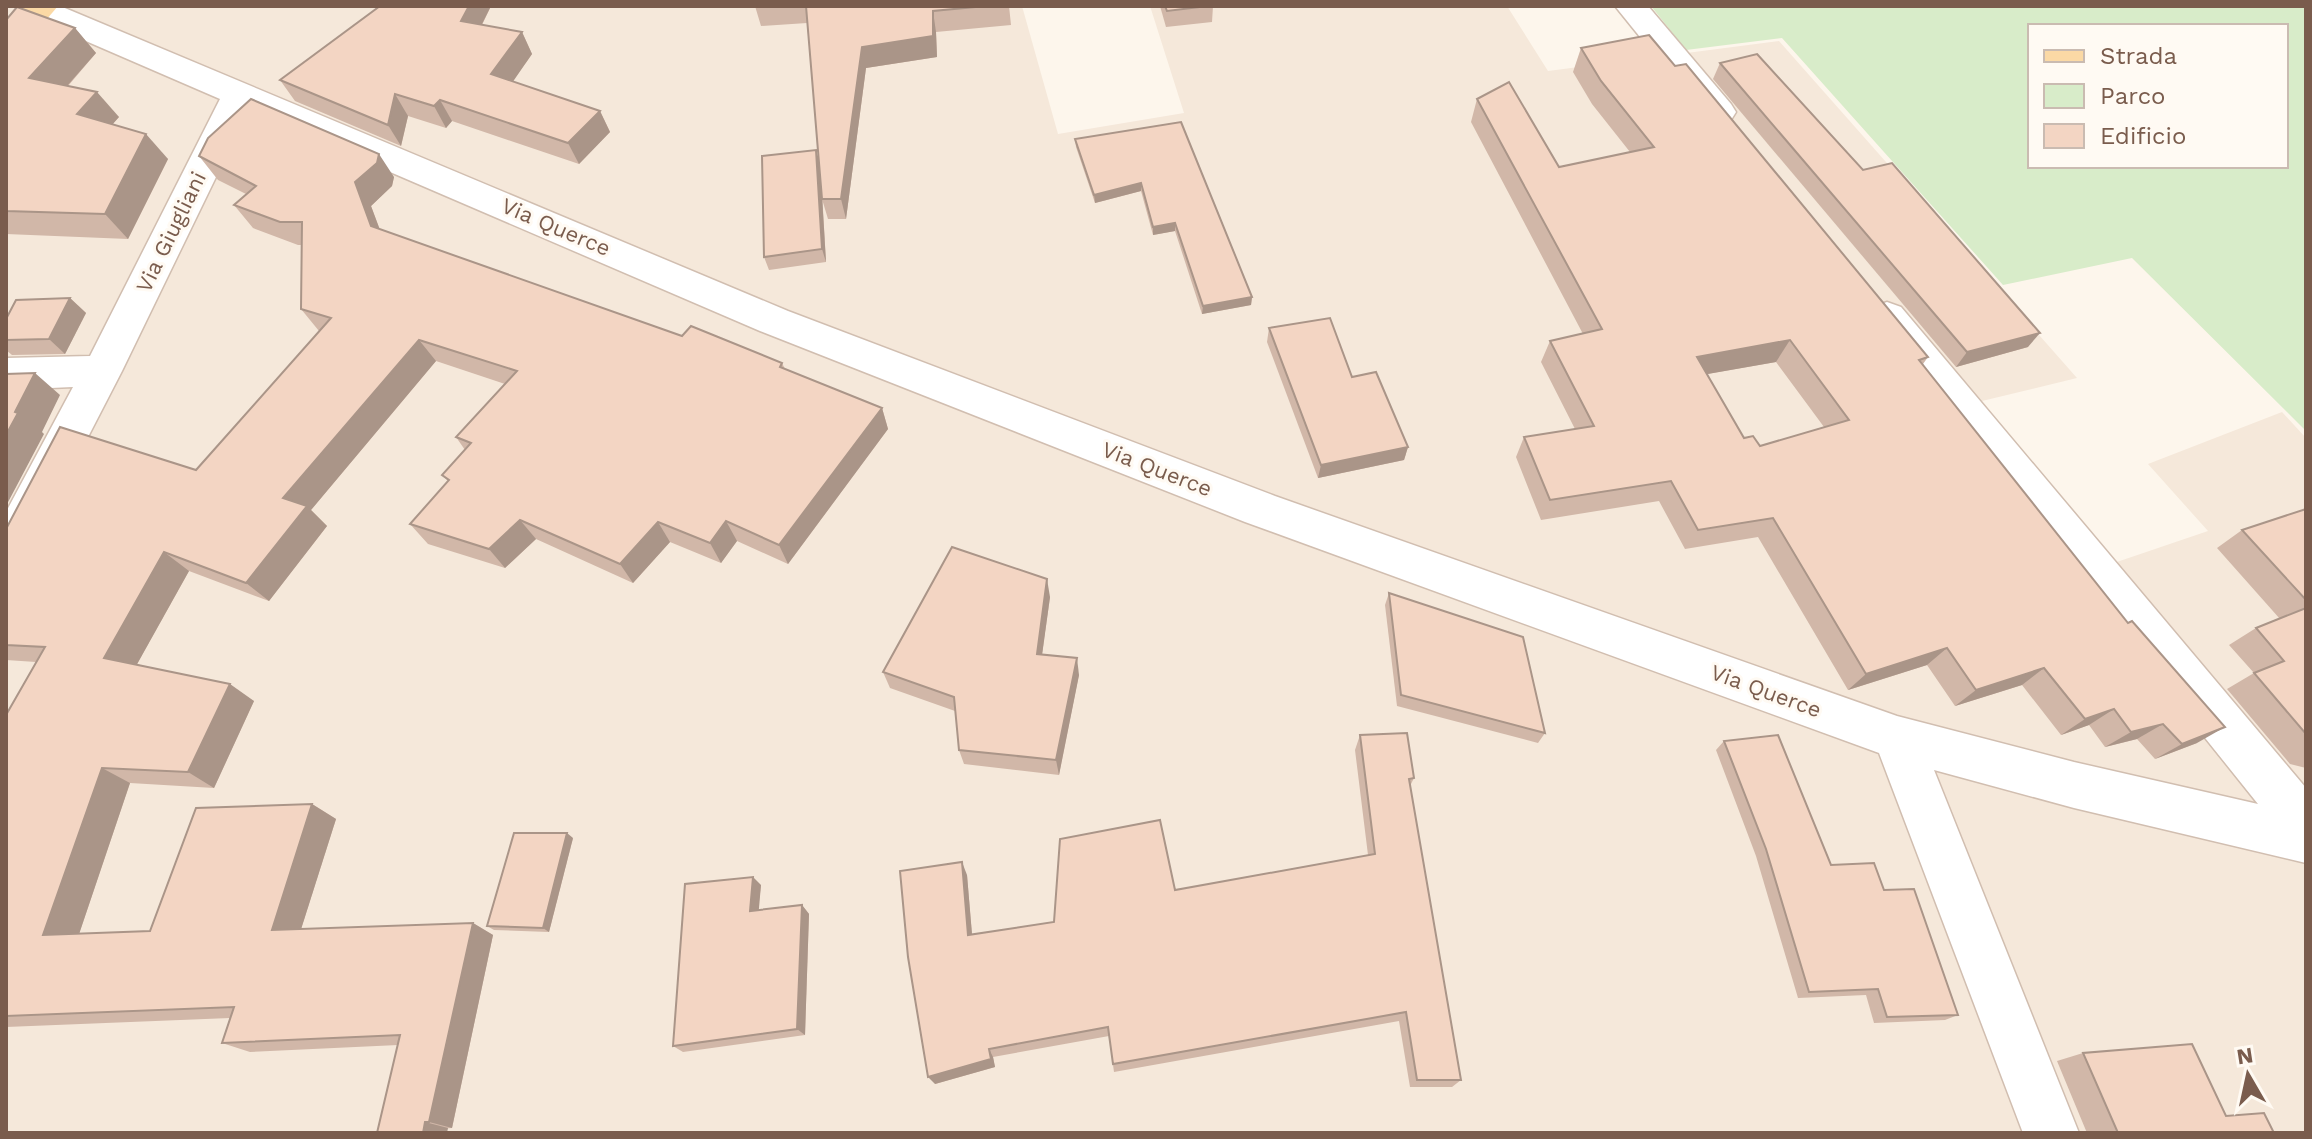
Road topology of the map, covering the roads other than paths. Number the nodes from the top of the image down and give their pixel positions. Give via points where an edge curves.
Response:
1 (1631, 6) edge
2 (40, 7) edge
3 (6, 45) edge
4 (240, 93) junction
5 (1742, 140) edge
6 (1863, 287) edge
7 (102, 371) junction
8 (6, 374) edge
9 (6, 554) edge
10 (1897, 738) junction
11 (2306, 825) edge
12 (2306, 839) edge
13 (2051, 1133) edge

1 - 5 street
2 - 3 main road
2 - 4 street, Via Querce
4 - 7 street, Via Giugliani
4 - 10 street, Via Querce via 774,321 1260,509
6 - 11 street
7 - 8 street
7 - 9 street, Via Giugliani
10 - 12 street, Via Querce
10 - 13 street

